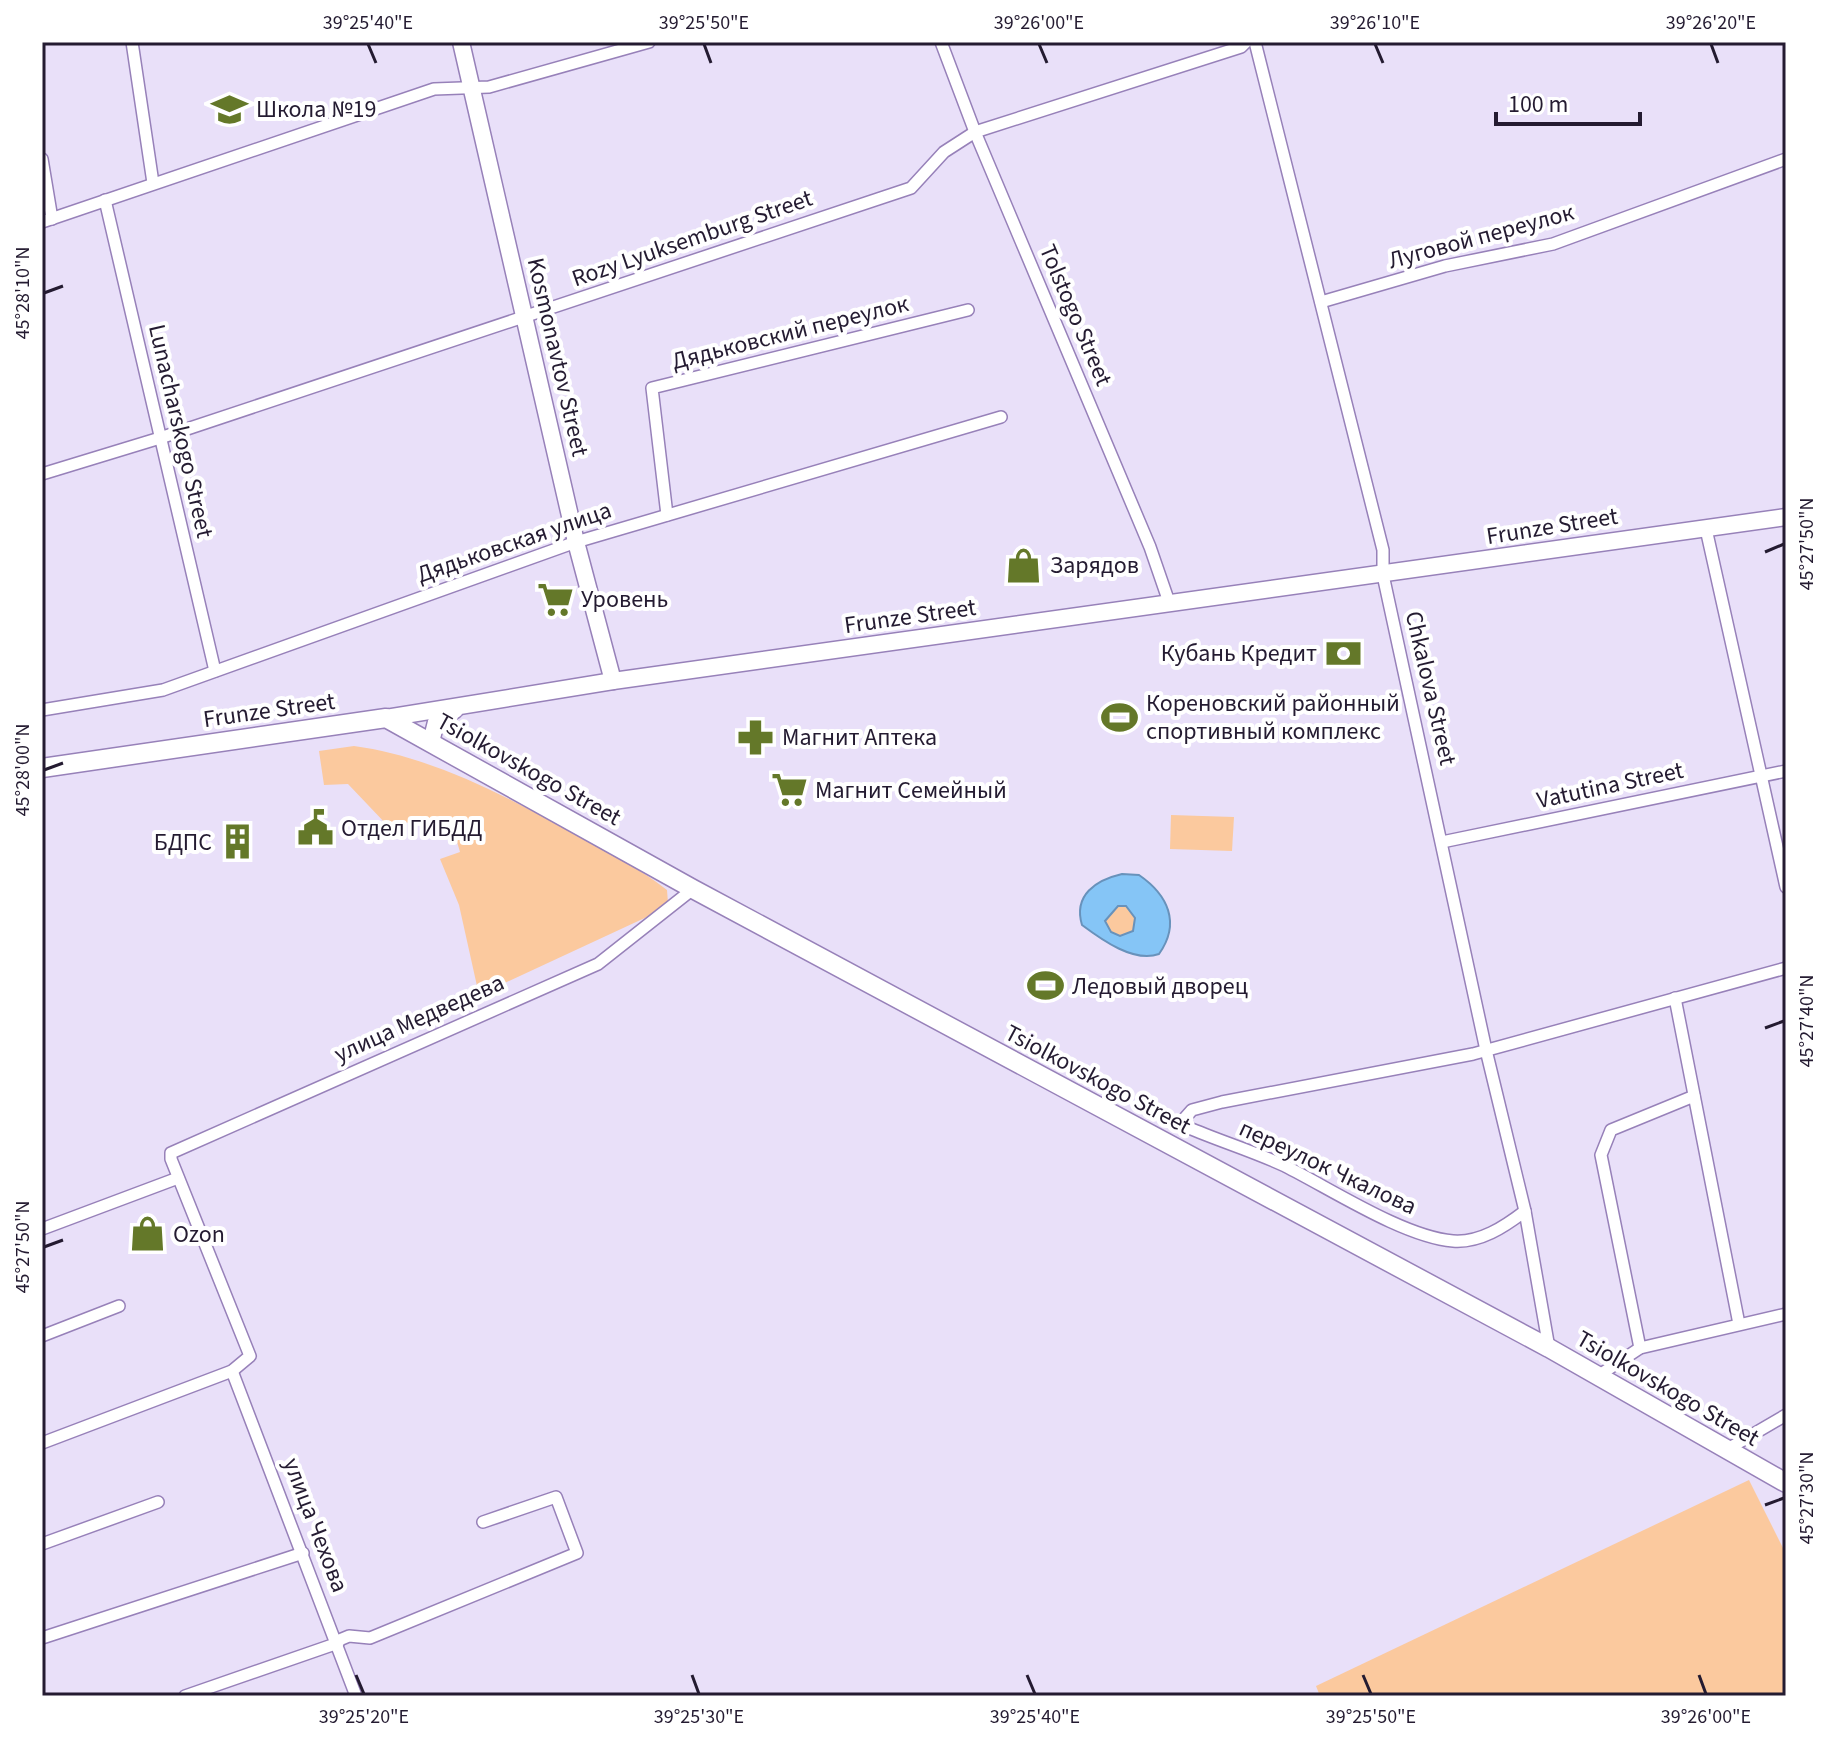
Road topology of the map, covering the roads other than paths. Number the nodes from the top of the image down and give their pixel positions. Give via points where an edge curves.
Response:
1 (132, 42) edge
2 (461, 42) edge
3 (649, 42) edge
4 (941, 42) edge
5 (1246, 42) edge
6 (1255, 42) edge
7 (470, 85) junction
8 (975, 132) junction
9 (42, 159) edge
10 (1786, 159) edge
11 (153, 183) junction
12 (105, 200) junction
13 (47, 220) edge
14 (1321, 302) junction
15 (968, 310) dead end
16 (524, 317) junction
17 (1001, 417) dead end
18 (160, 438) junction
19 (42, 474) edge
20 (667, 515) junction
21 (1786, 517) edge
22 (1706, 529) junction
23 (576, 542) junction
24 (1383, 575) junction
25 (1170, 605) junction
26 (215, 671) junction
27 (613, 681) junction
28 (464, 705) junction
29 (42, 710) edge
30 (386, 718) junction
31 (431, 742) junction
32 (42, 768) edge
33 (1786, 771) edge
34 (1760, 776) junction
35 (1442, 842) junction
36 (1786, 887) edge
37 (693, 889) junction
38 (1786, 968) edge
39 (1675, 998) junction
40 (1486, 1050) junction
41 (1694, 1096) junction
42 (178, 1178) junction
43 (1525, 1211) junction
44 (42, 1229) edge
45 (119, 1306) dead end
46 (1786, 1314) edge
47 (1739, 1324) junction
48 (42, 1336) edge
49 (1549, 1348) junction
50 (1640, 1348) junction
51 (232, 1371) junction
52 (1598, 1376) junction
53 (1786, 1415) edge
54 (42, 1443) edge
55 (1726, 1450) junction
56 (1786, 1483) edge
57 (158, 1502) dead end
58 (483, 1522) dead end
59 (42, 1544) edge
60 (303, 1553) junction
61 (42, 1638) edge
62 (338, 1642) junction
63 (185, 1696) edge
64 (356, 1696) edge

1 - 11 street
2 - 7 main road, Kosmonavtov Street
3 - 7 street via 489,87
4 - 8 street, Tolstogo Street
5 - 8 street, Rozy Lyuksemburg Street
6 - 14 street, Chkalova Street
7 - 11 street via 434,89
7 - 16 main road, Kosmonavtov Street
8 - 16 street, Rozy Lyuksemburg Street via 944,152 911,188
8 - 25 street, Tolstogo Street
9 - 13 street
10 - 14 street, Луговой переулок via 1553,244 1445,266
11 - 12 street
12 - 13 street
12 - 18 street, Lunacharskogo Street
14 - 24 street, Chkalova Street via 1383,550
15 - 20 street, Дядьковский переулок via 652,388
16 - 18 street, Rozy Lyuksemburg Street
16 - 23 main road, Kosmonavtov Street
17 - 20 street, Дядьковская улица
18 - 19 street, Rozy Lyuksemburg Street
18 - 26 street, Lunacharskogo Street
20 - 23 street, Дядьковская улица
21 - 22 main road, Frunze Street
22 - 24 main road, Frunze Street
22 - 34 street
23 - 26 street, Дядьковская улица
23 - 27 main road, Kosmonavtov Street
24 - 25 main road, Frunze Street
24 - 35 street, Chkalova Street
25 - 27 main road, Frunze Street
26 - 29 street, Дядьковская улица via 163,690
27 - 28 main road, Frunze Street
28 - 30 main road, Frunze Street
28 - 31 main road via 436,722
30 - 31 main road, Tsiolkovskogo Street
30 - 32 main road, Frunze Street
31 - 37 main road, Tsiolkovskogo Street
33 - 34 street, Vatutina Street
34 - 35 street, Vatutina Street
34 - 36 street
35 - 40 street, Chkalova Street
37 - 42 street, улица Медведева via 598,964 180,1147 171,1153
37 - 49 main road, Tsiolkovskogo Street
38 - 39 street
39 - 40 street
39 - 41 street
40 - 43 street, Chkalova Street
40 - 43 street, переулок Чкалова via 1222,1102 1192,1110 1184,1119 1187,1127 1280,1164 1423,1235 1455,1241 1481,1237
41 - 47 street
41 - 50 street via 1611,1130 1601,1155
42 - 44 street
42 - 51 street via 250,1356
43 - 49 street, Chkalova Street
45 - 48 street
46 - 47 street
47 - 50 street
49 - 52 main road, Tsiolkovskogo Street
50 - 52 street
51 - 54 street
51 - 60 street, улица Чехова
52 - 55 main road, Tsiolkovskogo Street
53 - 55 street
55 - 56 main road, Tsiolkovskogo Street
57 - 59 street
58 - 62 street via 556,1497 577,1553 370,1638 349,1636
60 - 61 street
60 - 62 street, улица Чехова
62 - 63 street
62 - 64 street, улица Чехова

